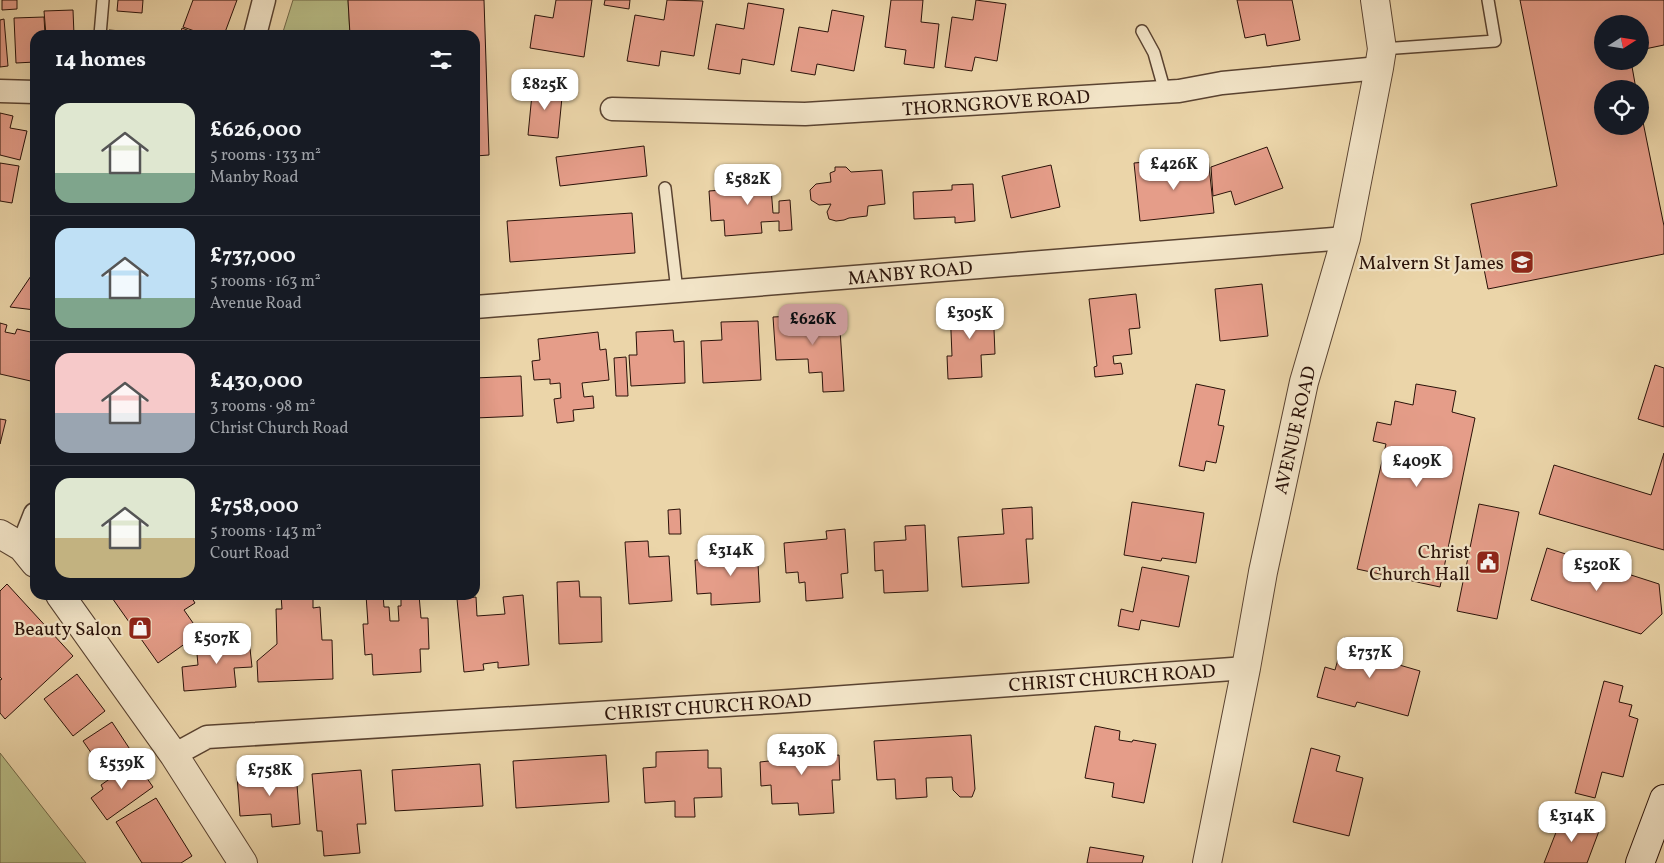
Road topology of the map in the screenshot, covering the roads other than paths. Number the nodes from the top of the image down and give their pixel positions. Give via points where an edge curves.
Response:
1 (103, 0) edge
2 (264, 0) edge
3 (1375, 0) edge
4 (1488, 0) edge
5 (100, 30) edge
6 (256, 30) edge
7 (1142, 31) dead end
8 (1381, 59) junction
9 (0, 92) edge
10 (30, 92) edge
11 (1165, 92) junction
12 (612, 109) dead end
13 (665, 188) dead end
14 (1346, 238) junction
15 (677, 291) junction
16 (480, 307) edge
17 (30, 525) edge
18 (19, 548) edge
19 (64, 600) edge
20 (1246, 668) junction
21 (174, 755) junction
22 (1664, 799) edge
23 (242, 863) edge
24 (1207, 863) edge
25 (1640, 863) edge

1 - 5 lane
2 - 6 street
3 - 8 street, AVENUE ROAD
4 - 8 lane via 1495,41
7 - 11 lane via 1154,53
8 - 11 street, THORNGROVE ROAD
8 - 14 street, AVENUE ROAD
9 - 10 street
11 - 12 street, THORNGROVE ROAD via 805,114
13 - 15 lane
14 - 15 street, MANBY ROAD
14 - 20 street, AVENUE ROAD via 1304,382
15 - 16 street, MANBY ROAD
17 - 18 street
19 - 21 street
20 - 21 street, CHRIST CHURCH ROAD via 775,702 207,737
20 - 24 street, AVENUE ROAD
21 - 23 street
22 - 25 street

